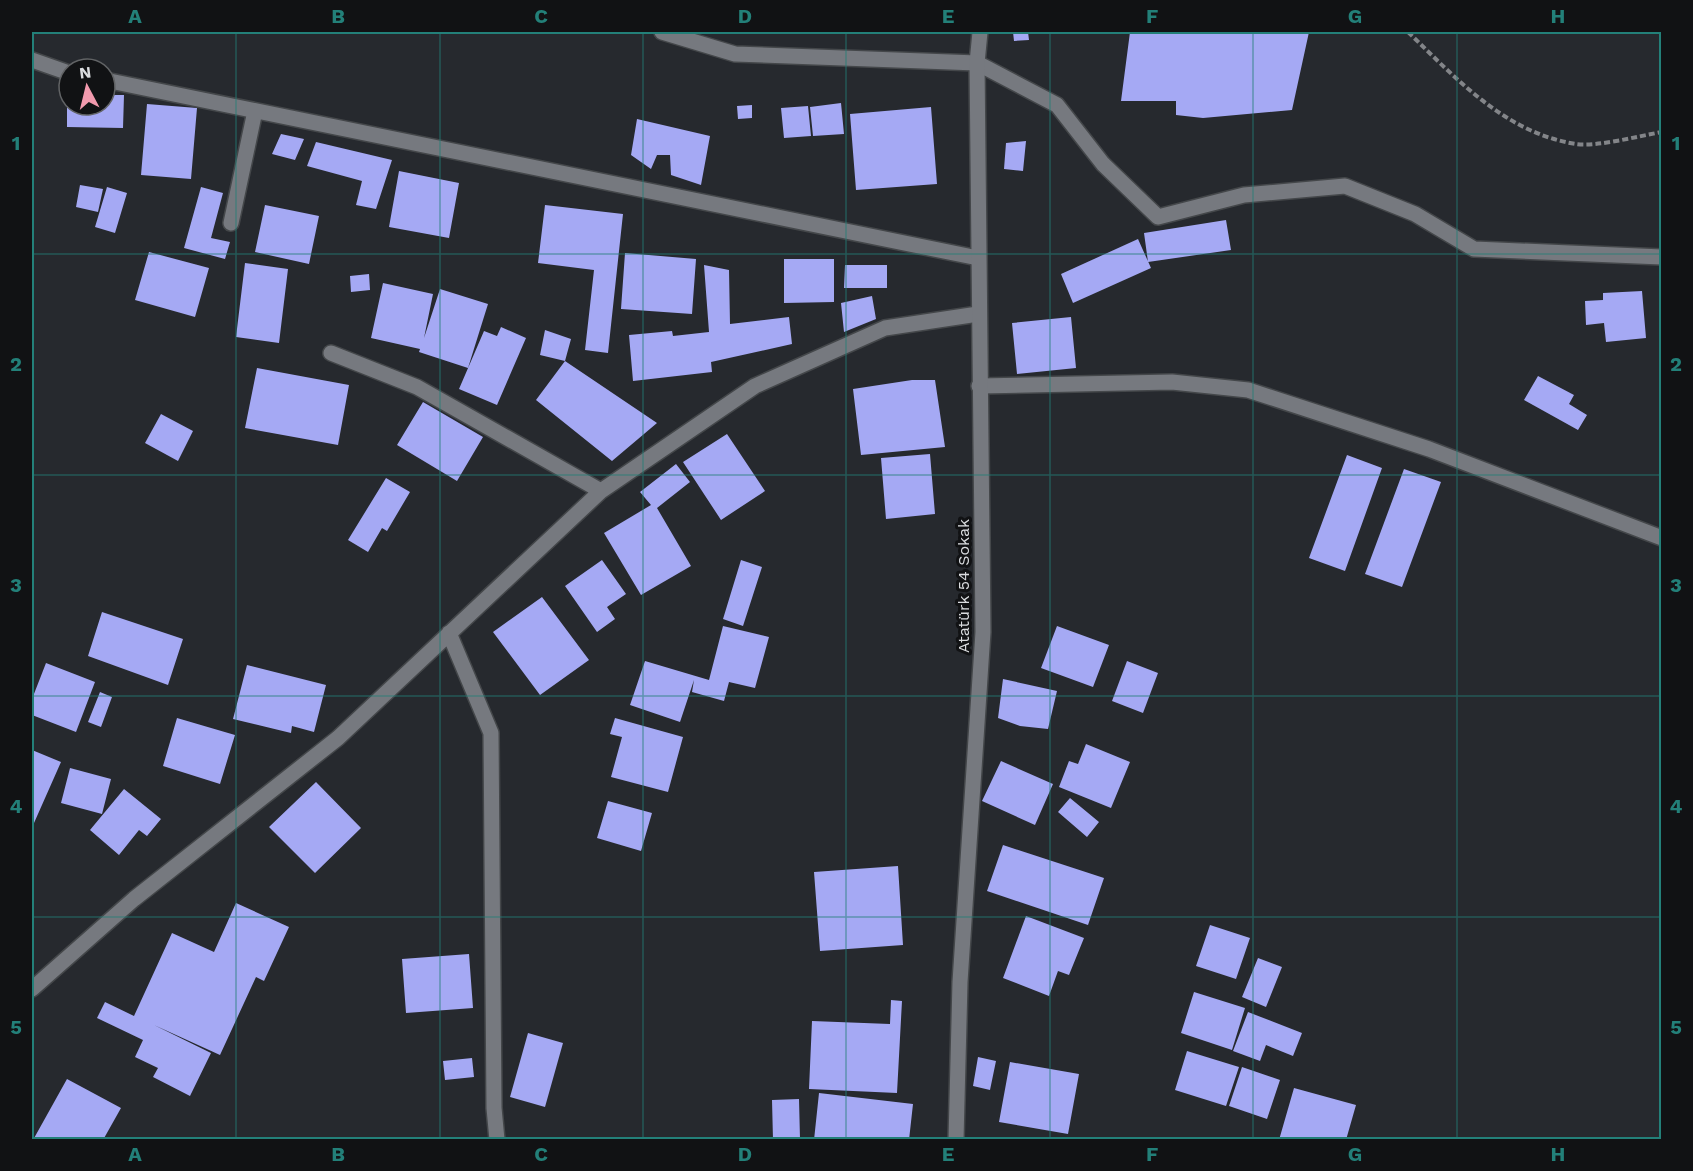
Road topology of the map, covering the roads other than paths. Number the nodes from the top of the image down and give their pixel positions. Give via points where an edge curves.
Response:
1 (662, 32) edge
2 (980, 32) edge
3 (32, 60) edge
4 (976, 63) junction
5 (57, 69) edge
6 (117, 82) edge
7 (255, 111) junction
8 (231, 223) dead end
9 (1662, 257) edge
10 (978, 258) junction
11 (978, 314) junction
12 (331, 353) dead end
13 (979, 387) junction
14 (601, 491) junction
15 (1662, 538) edge
16 (449, 633) junction
17 (32, 989) edge
18 (498, 1140) edge
19 (957, 1140) edge

1 - 4 street via 735,54
2 - 4 street, Atatürk 54 Sokak
3 - 5 street
4 - 9 street via 1057,105 1103,164 1158,217 1244,195 1346,186 1415,214 1474,249
4 - 10 street, Atatürk 54 Sokak
6 - 7 street
7 - 8 street
7 - 10 street
10 - 11 street, Atatürk 54 Sokak
11 - 13 street, Atatürk 54 Sokak
11 - 14 street via 885,328 755,386
12 - 14 street via 417,387
13 - 15 street via 1172,382 1248,390 1429,449
13 - 19 street, Atatürk 54 Sokak via 983,632 960,982
14 - 16 street
16 - 17 street via 338,738 134,899
16 - 18 street via 490,733 494,1108

